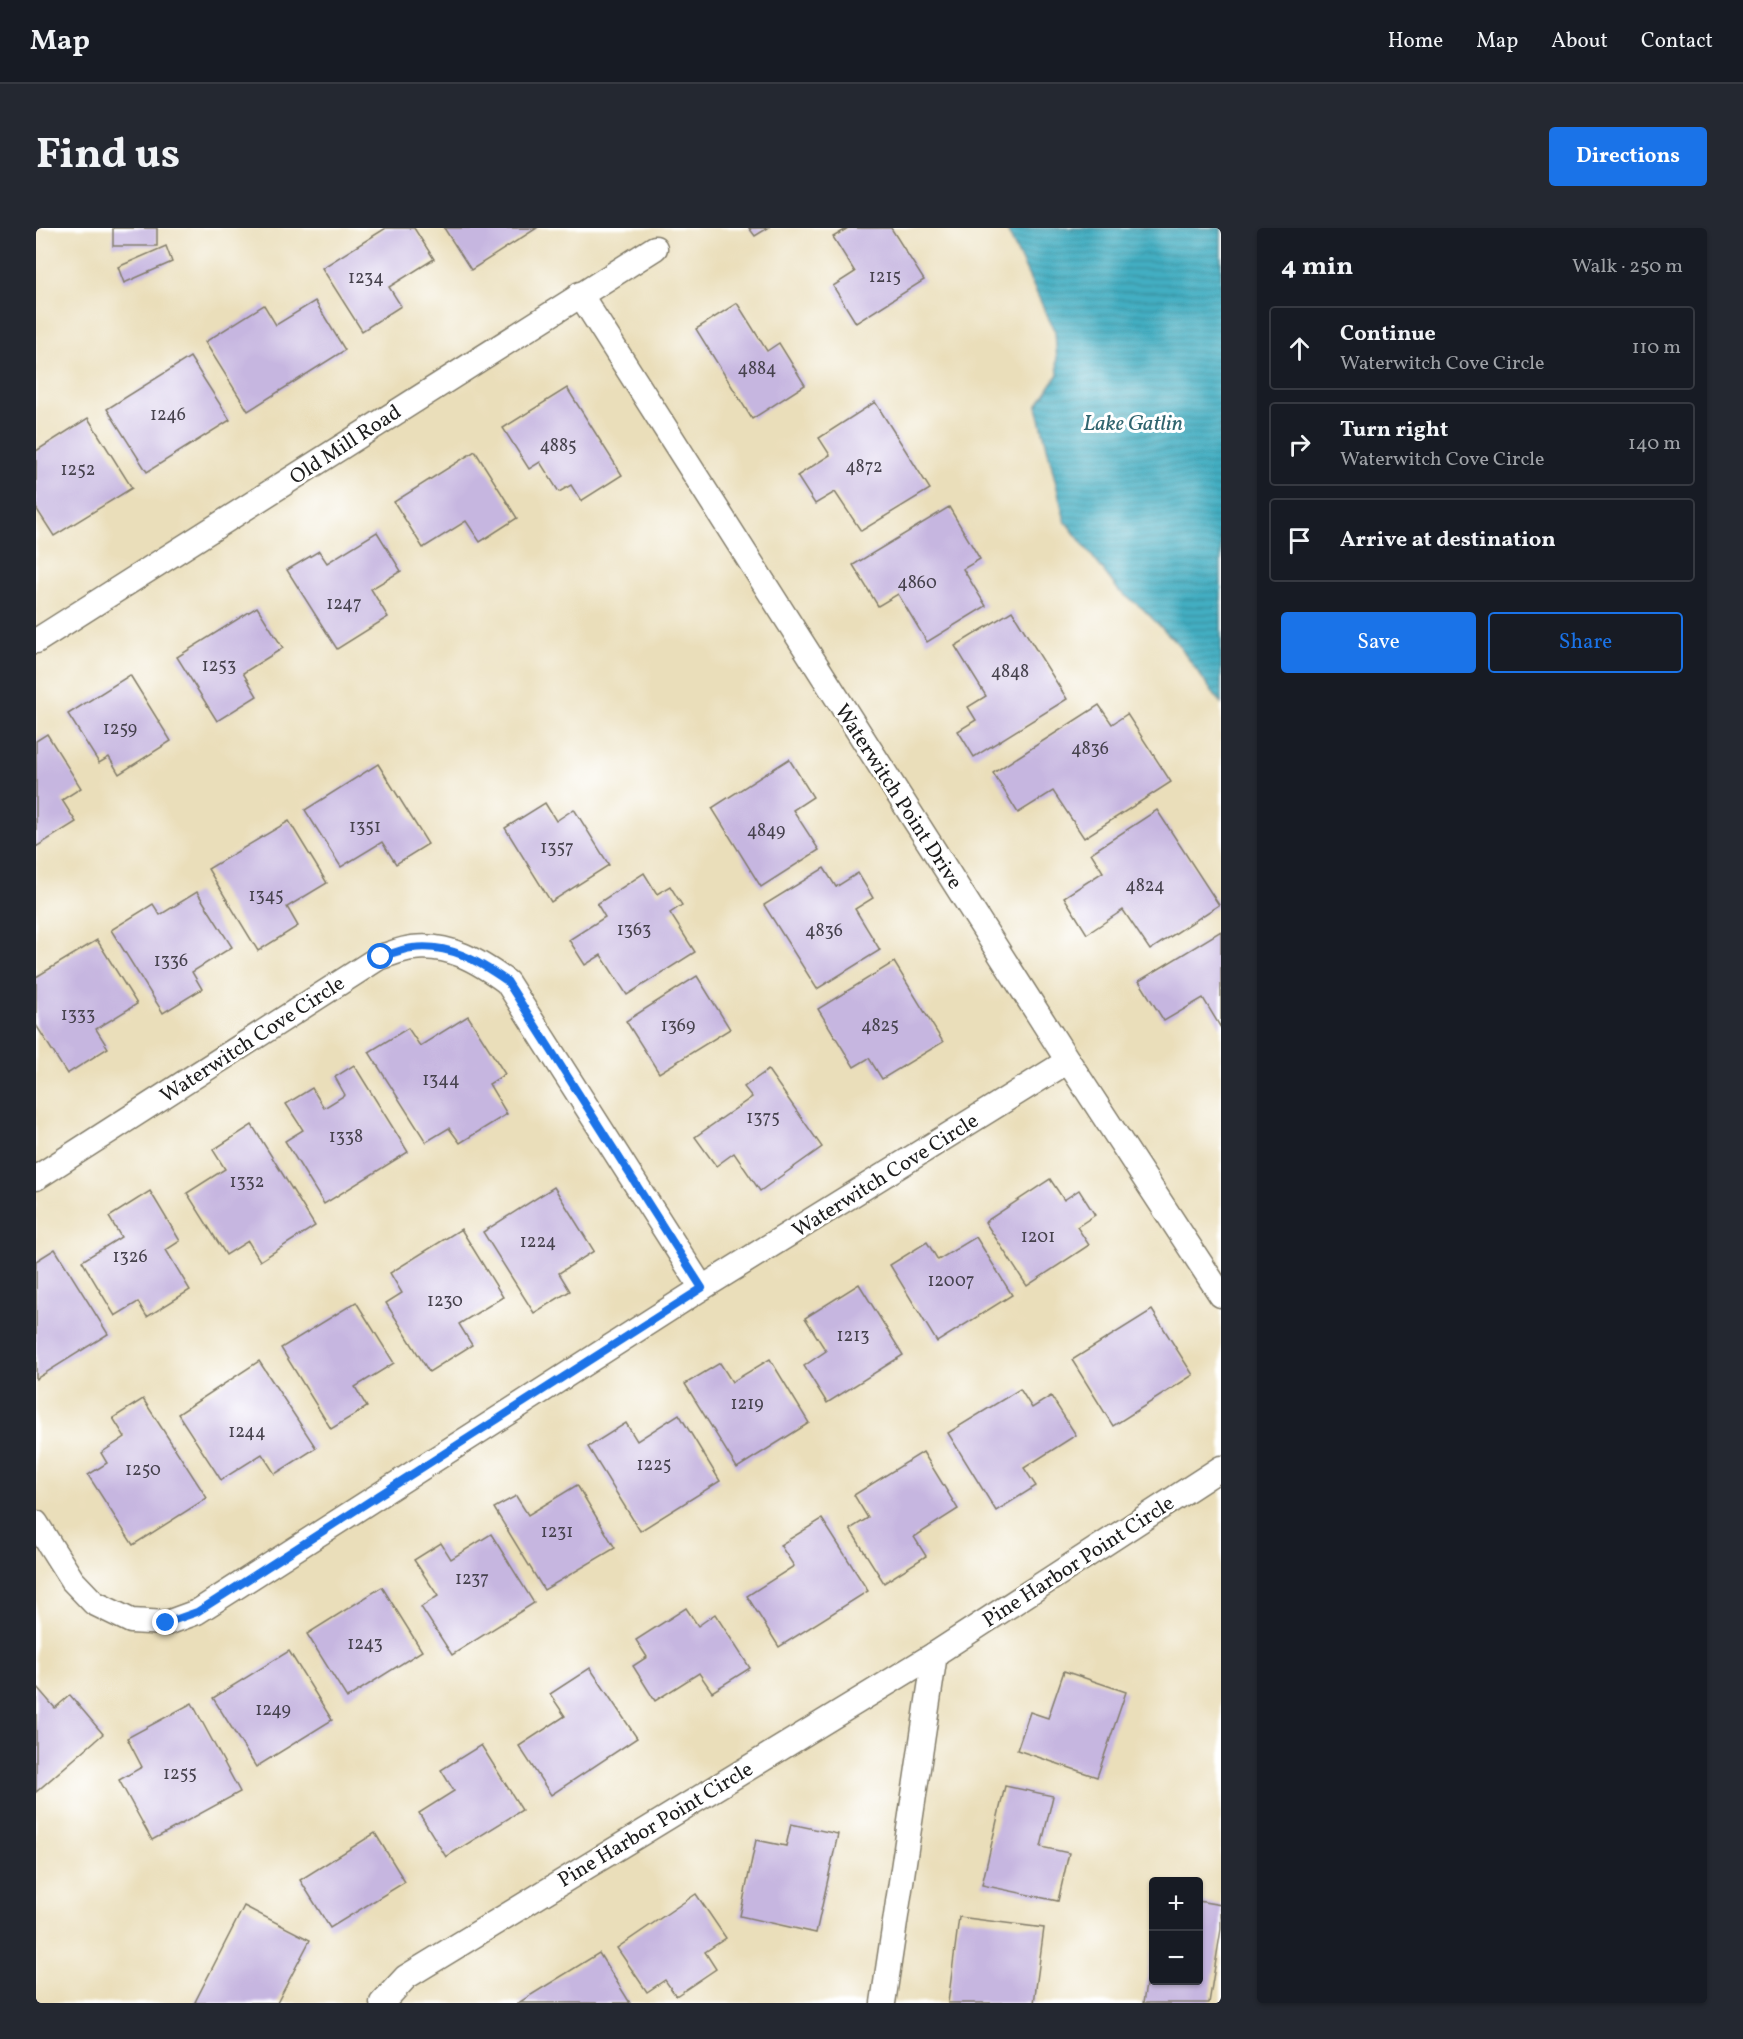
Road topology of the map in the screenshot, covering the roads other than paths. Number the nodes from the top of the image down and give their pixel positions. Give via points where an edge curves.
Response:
1 (655, 248) dead end
2 (580, 294) junction
3 (36, 642) edge
4 (1068, 1061) junction
5 (36, 1178) edge
6 (702, 1288) junction
7 (1221, 1295) edge
8 (1221, 1468) edge
9 (36, 1523) edge
10 (935, 1654) junction
11 (382, 2003) edge
12 (883, 2003) edge

1 - 2 street, Old Mill Road
2 - 3 street, Old Mill Road
2 - 4 street, Waterwitch Point Drive
4 - 6 street, Waterwitch Cove Circle
4 - 7 street, Waterwitch Point Drive
5 - 6 street, Waterwitch Cove Circle via 381,957 412,948 446,948 480,962 507,981
6 - 9 street, Waterwitch Cove Circle via 197,1612 166,1623 131,1621 94,1603 72,1580
8 - 10 street, Pine Harbor Point Circle
10 - 11 street, Pine Harbor Point Circle via 406,1977
10 - 12 street

